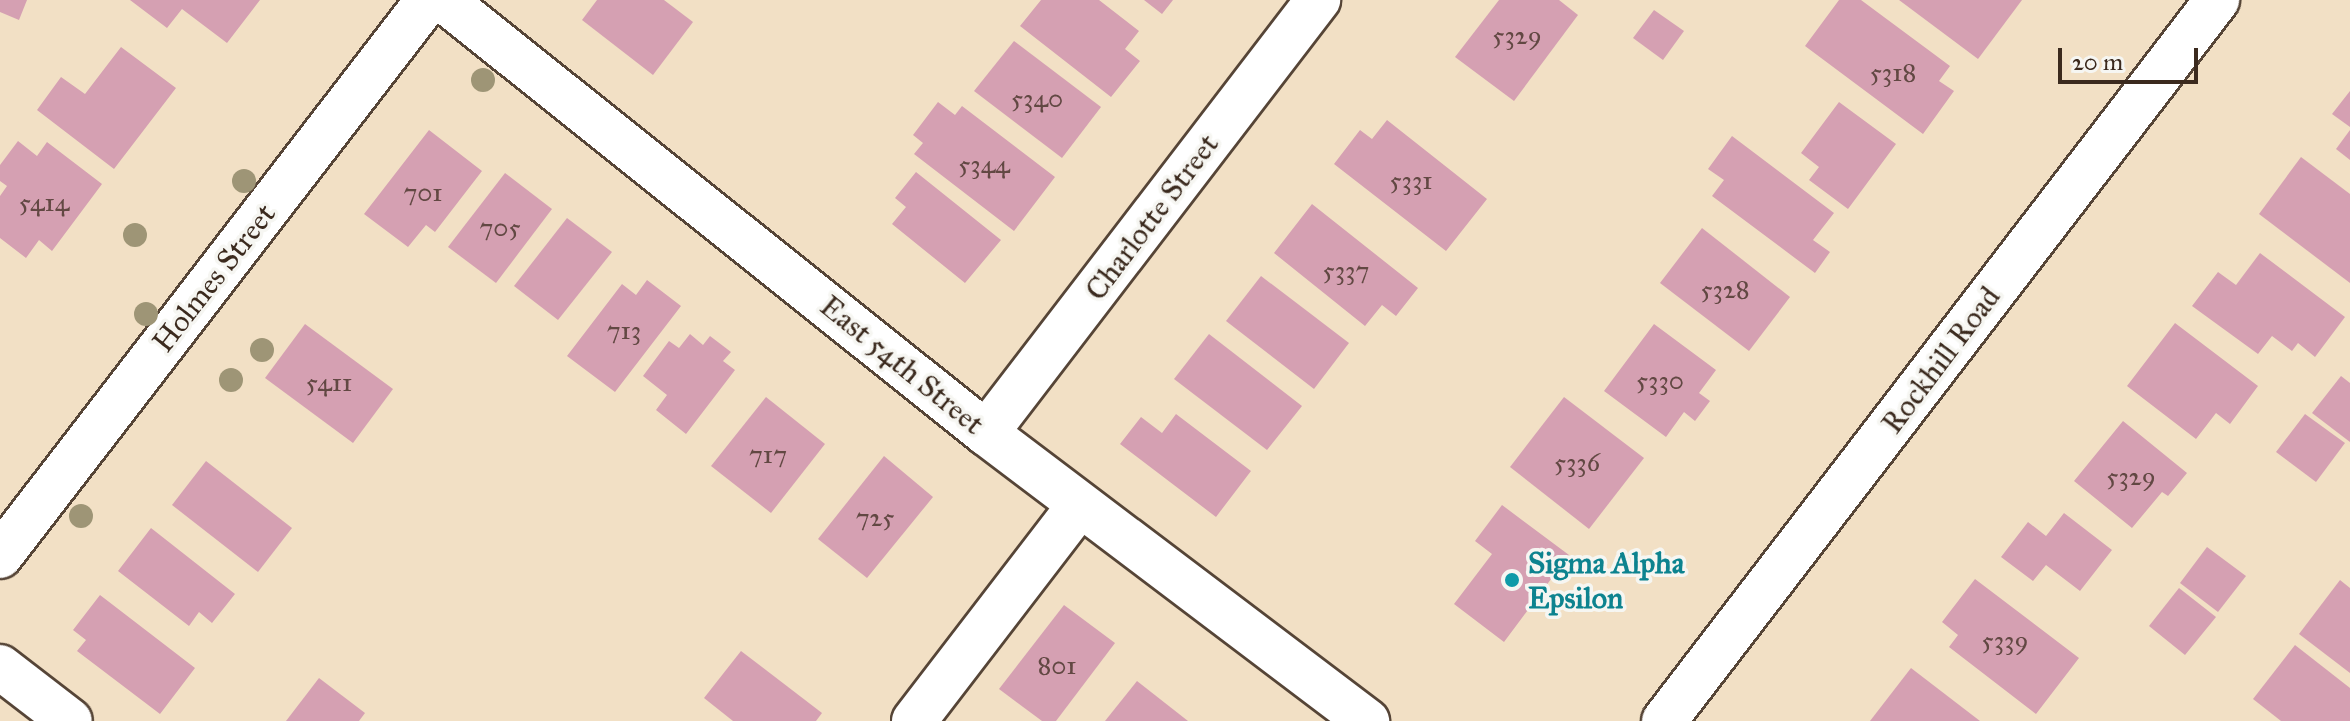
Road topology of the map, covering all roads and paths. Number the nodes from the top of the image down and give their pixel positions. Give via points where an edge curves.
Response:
1 (428, 0) edge
2 (444, 0) edge
3 (1318, 0) edge
4 (2217, 0) edge
5 (986, 433) junction
6 (1080, 505) junction
7 (0, 556) edge
8 (0, 667) edge
9 (70, 721) edge
10 (914, 721) edge
11 (1367, 721) edge
12 (1664, 721) edge

1 - 7 street, Holmes Street
2 - 5 street, East 54th Street
3 - 5 street, Charlotte Street
4 - 12 street, Rockhill Road
5 - 6 street, East 54th Street
6 - 10 street
6 - 11 street, East 54th Street
8 - 9 street

